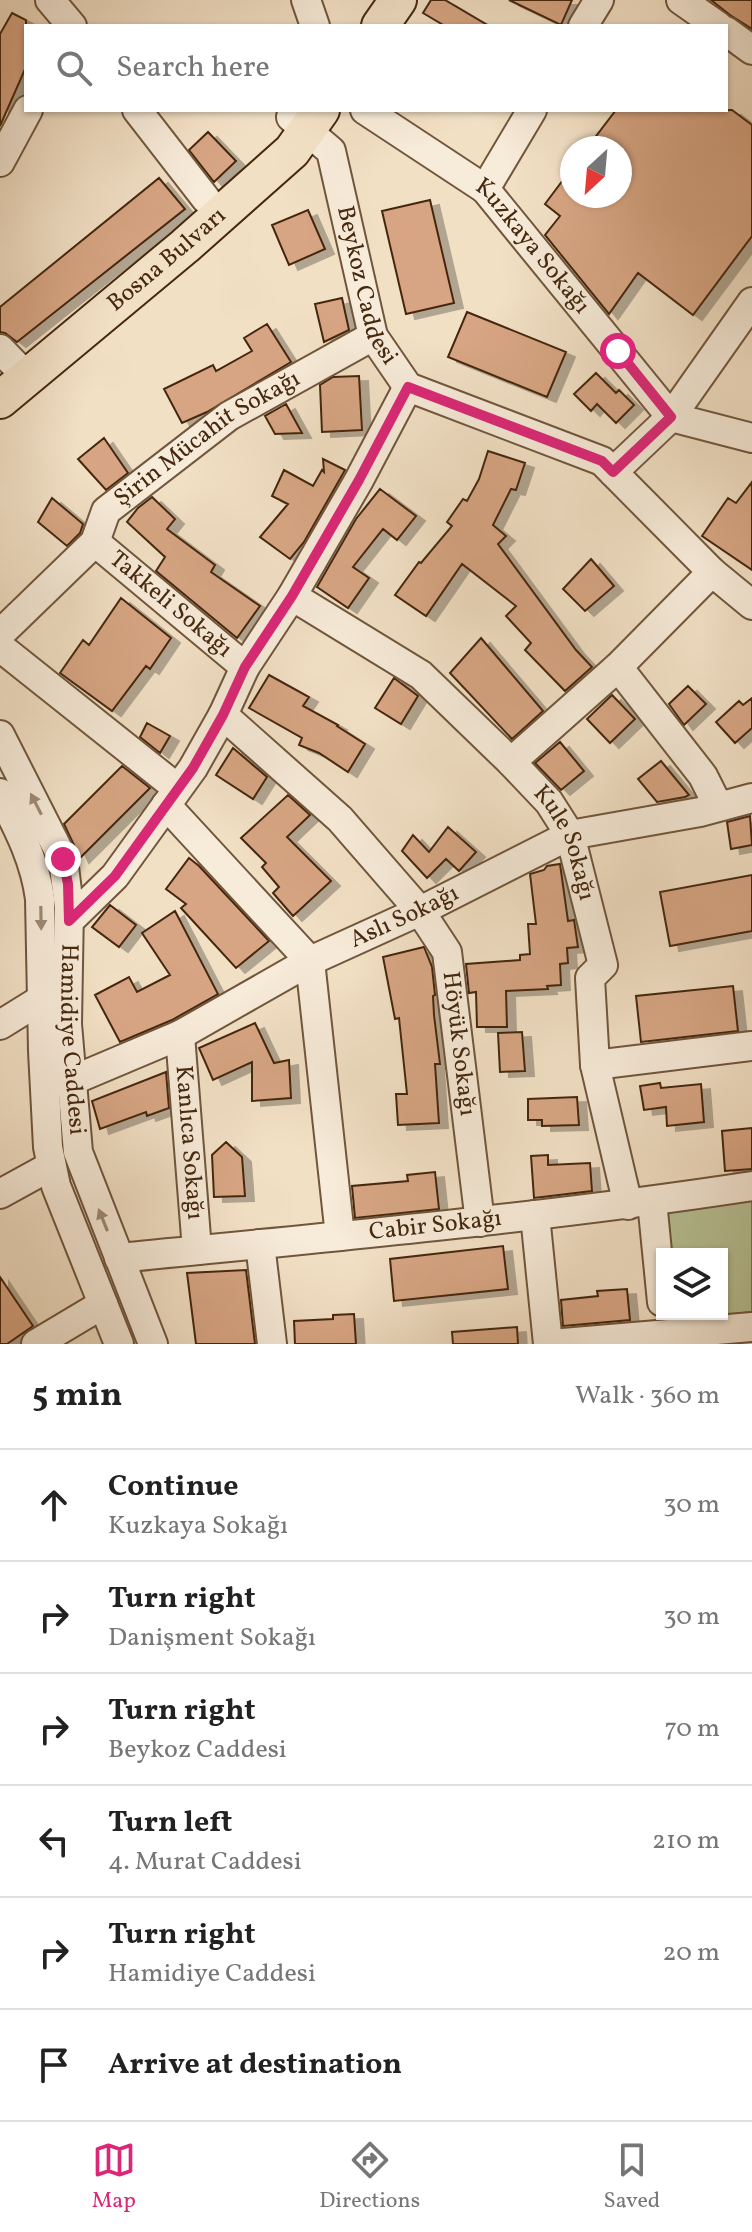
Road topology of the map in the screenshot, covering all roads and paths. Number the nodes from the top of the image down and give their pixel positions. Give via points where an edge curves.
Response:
1 (50, 0) edge
2 (306, 0) edge
3 (372, 0) edge
4 (398, 0) edge
5 (599, 0) edge
6 (681, 0) edge
7 (71, 18) edge
8 (314, 24) edge
9 (355, 24) edge
10 (381, 24) edge
11 (584, 24) edge
12 (715, 24) edge
13 (728, 32) edge
14 (752, 50) edge
15 (27, 112) edge
16 (139, 112) edge
17 (368, 112) edge
18 (531, 112) edge
19 (304, 117) edge
20 (0, 162) edge
21 (485, 189) junction
22 (206, 199) junction
23 (752, 302) edge
24 (373, 336) junction
25 (8, 372) edge
26 (408, 387) junction
27 (671, 417) junction
28 (752, 438) edge
29 (613, 472) junction
30 (95, 542) junction
31 (712, 572) junction
32 (292, 596) junction
33 (752, 605) edge
34 (0, 634) edge
35 (0, 647) edge
36 (245, 667) junction
37 (618, 667) junction
38 (223, 715) junction
39 (0, 735) edge
40 (511, 762) junction
41 (0, 793) edge
42 (172, 796) junction
43 (752, 798) edge
44 (718, 806) junction
45 (570, 835) junction
46 (12, 847) edge
47 (420, 911) junction
48 (69, 921) junction
49 (310, 961) junction
50 (68, 971) junction
51 (42, 999) junction
52 (0, 1025) edge
53 (180, 1035) junction
54 (752, 1046) edge
55 (595, 1065) junction
56 (71, 1081) junction
57 (51, 1166) junction
58 (752, 1186) edge
59 (0, 1194) edge
60 (640, 1203) junction
61 (535, 1215) junction
62 (480, 1222) junction
63 (340, 1236) junction
64 (260, 1244) junction
65 (197, 1250) junction
66 (119, 1258) junction
67 (656, 1275) edge
68 (103, 1304) junction
69 (752, 1327) edge
70 (665, 1331) edge
71 (36, 1344) edge
72 (119, 1344) edge
73 (153, 1344) edge
74 (272, 1344) edge
75 (550, 1344) edge

1 - 7 street
2 - 8 street
3 - 9 main road
4 - 10 main road
5 - 11 street
6 - 12 street
13 - 14 street
15 - 20 street
16 - 22 street
17 - 21 street, Kuzkaya Sokağı
18 - 21 street
19 - 22 main road, Bosna Bulvarı
19 - 24 street, Beykoz Caddesi via 331,151
19 - 25 main road, Bosna Bulvarı via 292,151 185,246
21 - 27 street, Kuzkaya Sokağı
22 - 25 main road, Bosna Bulvarı
23 - 27 street
24 - 26 street, Beykoz Caddesi
24 - 30 street, Şirin Mücahit Sokağı via 229,416 106,511
26 - 29 street, Beykoz Caddesi via 602,461
26 - 32 street
27 - 28 street
27 - 29 street
29 - 31 street, Beykoz Caddesi
30 - 34 street, Şirin Mücahit Sokağı
30 - 36 street, Takkeli Sokağı
31 - 33 street, Beykoz Caddesi
31 - 37 street
32 - 36 street
32 - 40 street, Kule Sokağı via 421,675
35 - 42 street
36 - 38 street
37 - 40 street
37 - 44 street via 703,776
38 - 42 street
38 - 47 street, Höyük Sokağı via 340,819
48 -> 39 street, Hamidiye Caddesi via 63,859
40 - 45 street, Kule Sokağı via 549,802
41 - 46 street, Hamidiye Caddesi
42 - 48 street via 115,876
42 - 49 street
43 - 44 street, Aslı Sokağı
44 - 45 street, Aslı Sokağı
45 - 47 street, Aslı Sokağı
45 - 55 street, Kule Sokağı via 603,965 590,978
46 -> 51 street, Hamidiye Caddesi via 37,876
47 - 49 street, Aslı Sokağı
47 - 62 street, Höyük Sokağı via 447,952
48 - 50 street, Hamidiye Caddesi
49 - 53 street, Aslı Sokağı
49 - 63 street
50 - 51 street
50 - 56 street, Hamidiye Caddesi
51 - 52 street
51 - 57 street, Hamidiye Caddesi
53 - 56 street, Aslı Sokağı
53 - 65 street, Kanlıca Sokağı
54 - 55 street
55 - 60 street, Kule Sokağı
66 -> 56 street, Hamidiye Caddesi via 78,1152
57 - 59 street
57 - 68 street, Hamidiye Caddesi
58 - 60 street, Cabir Sokağı
60 - 61 street, Cabir Sokağı
60 - 67 street, Kule Sokağı
61 - 62 street, Cabir Sokağı
61 - 75 street
62 - 63 street, Cabir Sokağı
63 - 64 street, Cabir Sokağı
64 - 65 street, Cabir Sokağı
64 - 74 street
65 - 66 street, Cabir Sokağı
66 - 73 street, Hamidiye Caddesi
68 - 71 street
68 - 72 street, Hamidiye Caddesi
69 - 70 street
70 - 75 street

